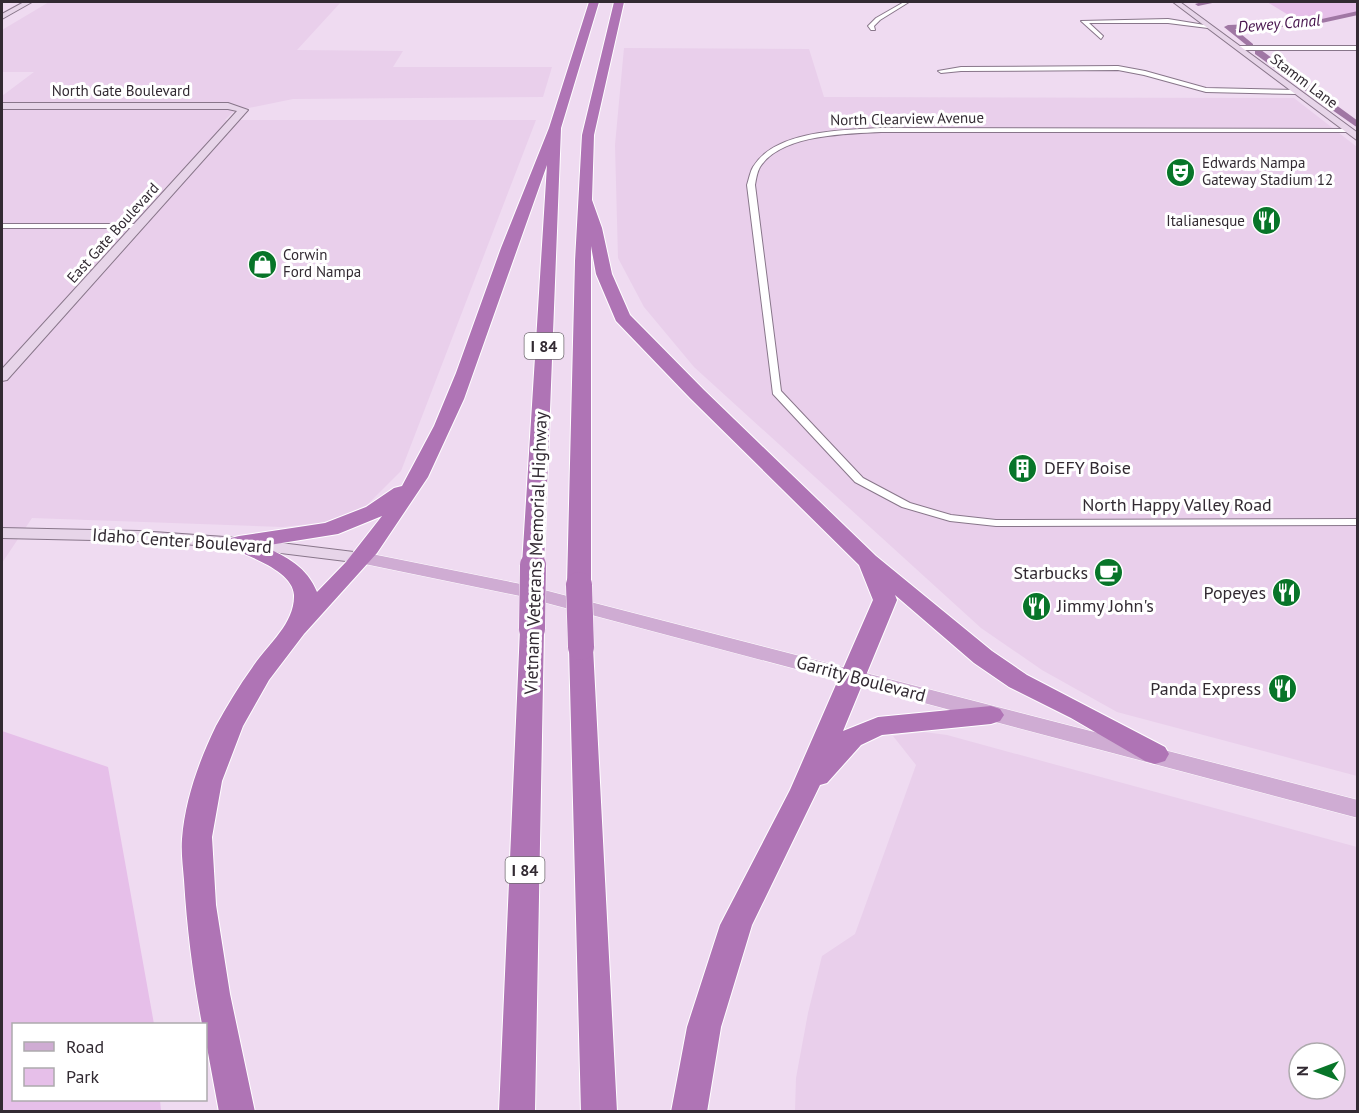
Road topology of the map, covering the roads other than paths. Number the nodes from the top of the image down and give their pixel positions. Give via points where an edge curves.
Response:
1 (28, 2) edge
2 (594, 2) edge
3 (619, 2) edge
4 (907, 2) edge
5 (1176, 2) edge
6 (2, 16) edge
7 (1208, 26) junction
8 (873, 29) dead end
9 (1101, 37) dead end
10 (1239, 48) junction
11 (1358, 48) edge
12 (941, 72) dead end
13 (1297, 92) junction
14 (2, 106) edge
15 (241, 108) joint
16 (555, 128) junction
17 (1347, 130) junction
18 (1358, 138) edge
19 (585, 199) junction
20 (2, 226) edge
21 (139, 226) junction
22 (2, 377) edge
23 (417, 480) junction
24 (1358, 522) edge
25 (996, 523) joint
26 (2, 533) edge
27 (239, 543) junction
28 (362, 558) junction
29 (868, 561) junction
30 (295, 629) junction
31 (853, 676) junction
32 (991, 715) junction
33 (1155, 754) junction
34 (804, 790) junction
35 (1358, 809) edge
36 (237, 1112) edge
37 (517, 1112) edge
38 (599, 1112) edge
39 (689, 1112) edge

1 - 6 street
2 - 16 highway, Vietnam Veterans Memorial Highway / I 84
3 - 19 highway, I 84 via 588,135
4 - 8 street via 878,19 871,26
5 - 7 street, Stamm Lane
7 - 9 street via 1168,21 1084,21
7 - 10 street, Stamm Lane
10 - 11 street
10 - 13 street, Stamm Lane
12 - 13 street via 1108,68 1145,73 1206,90
13 - 17 street, Stamm Lane
14 - 15 street, North Gate Boulevard
15 - 21 street, East Gate Boulevard via 243,112
16 - 23 highway via 502,263 476,346
16 - 37 highway, Vietnam Veterans Memorial Highway / I 84, bridge via 533,566
17 - 18 street, Stamm Lane
17 - 25 street, North Clearview Avenue via 881,130 801,139 773,150 763,159 752,173 751,184 776,392 859,480 906,505 950,518
19 - 29 highway via 604,274 621,317
19 - 38 highway, I 84, bridge via 579,585
20 - 21 street
21 - 22 street, East Gate Boulevard
23 - 27 highway via 374,512 346,524 308,534
23 - 28 highway
24 - 25 street, North Happy Valley Road
26 - 27 street, Idaho Center Boulevard
27 - 28 street, Idaho Center Boulevard
27 - 30 highway via 296,573 304,582 306,607
28 - 30 highway
28 - 31 main road, Garrity Boulevard via 521,590
29 - 31 highway via 885,600
29 - 33 highway via 991,663
30 - 36 highway via 244,700 217,750 197,837 200,909 209,971
31 - 32 main road, Garrity Boulevard
31 - 34 highway
32 - 33 main road, Garrity Boulevard
32 - 34 highway via 878,726 851,738
33 - 35 main road, Garrity Boulevard
34 - 39 highway via 736,925 704,1027

